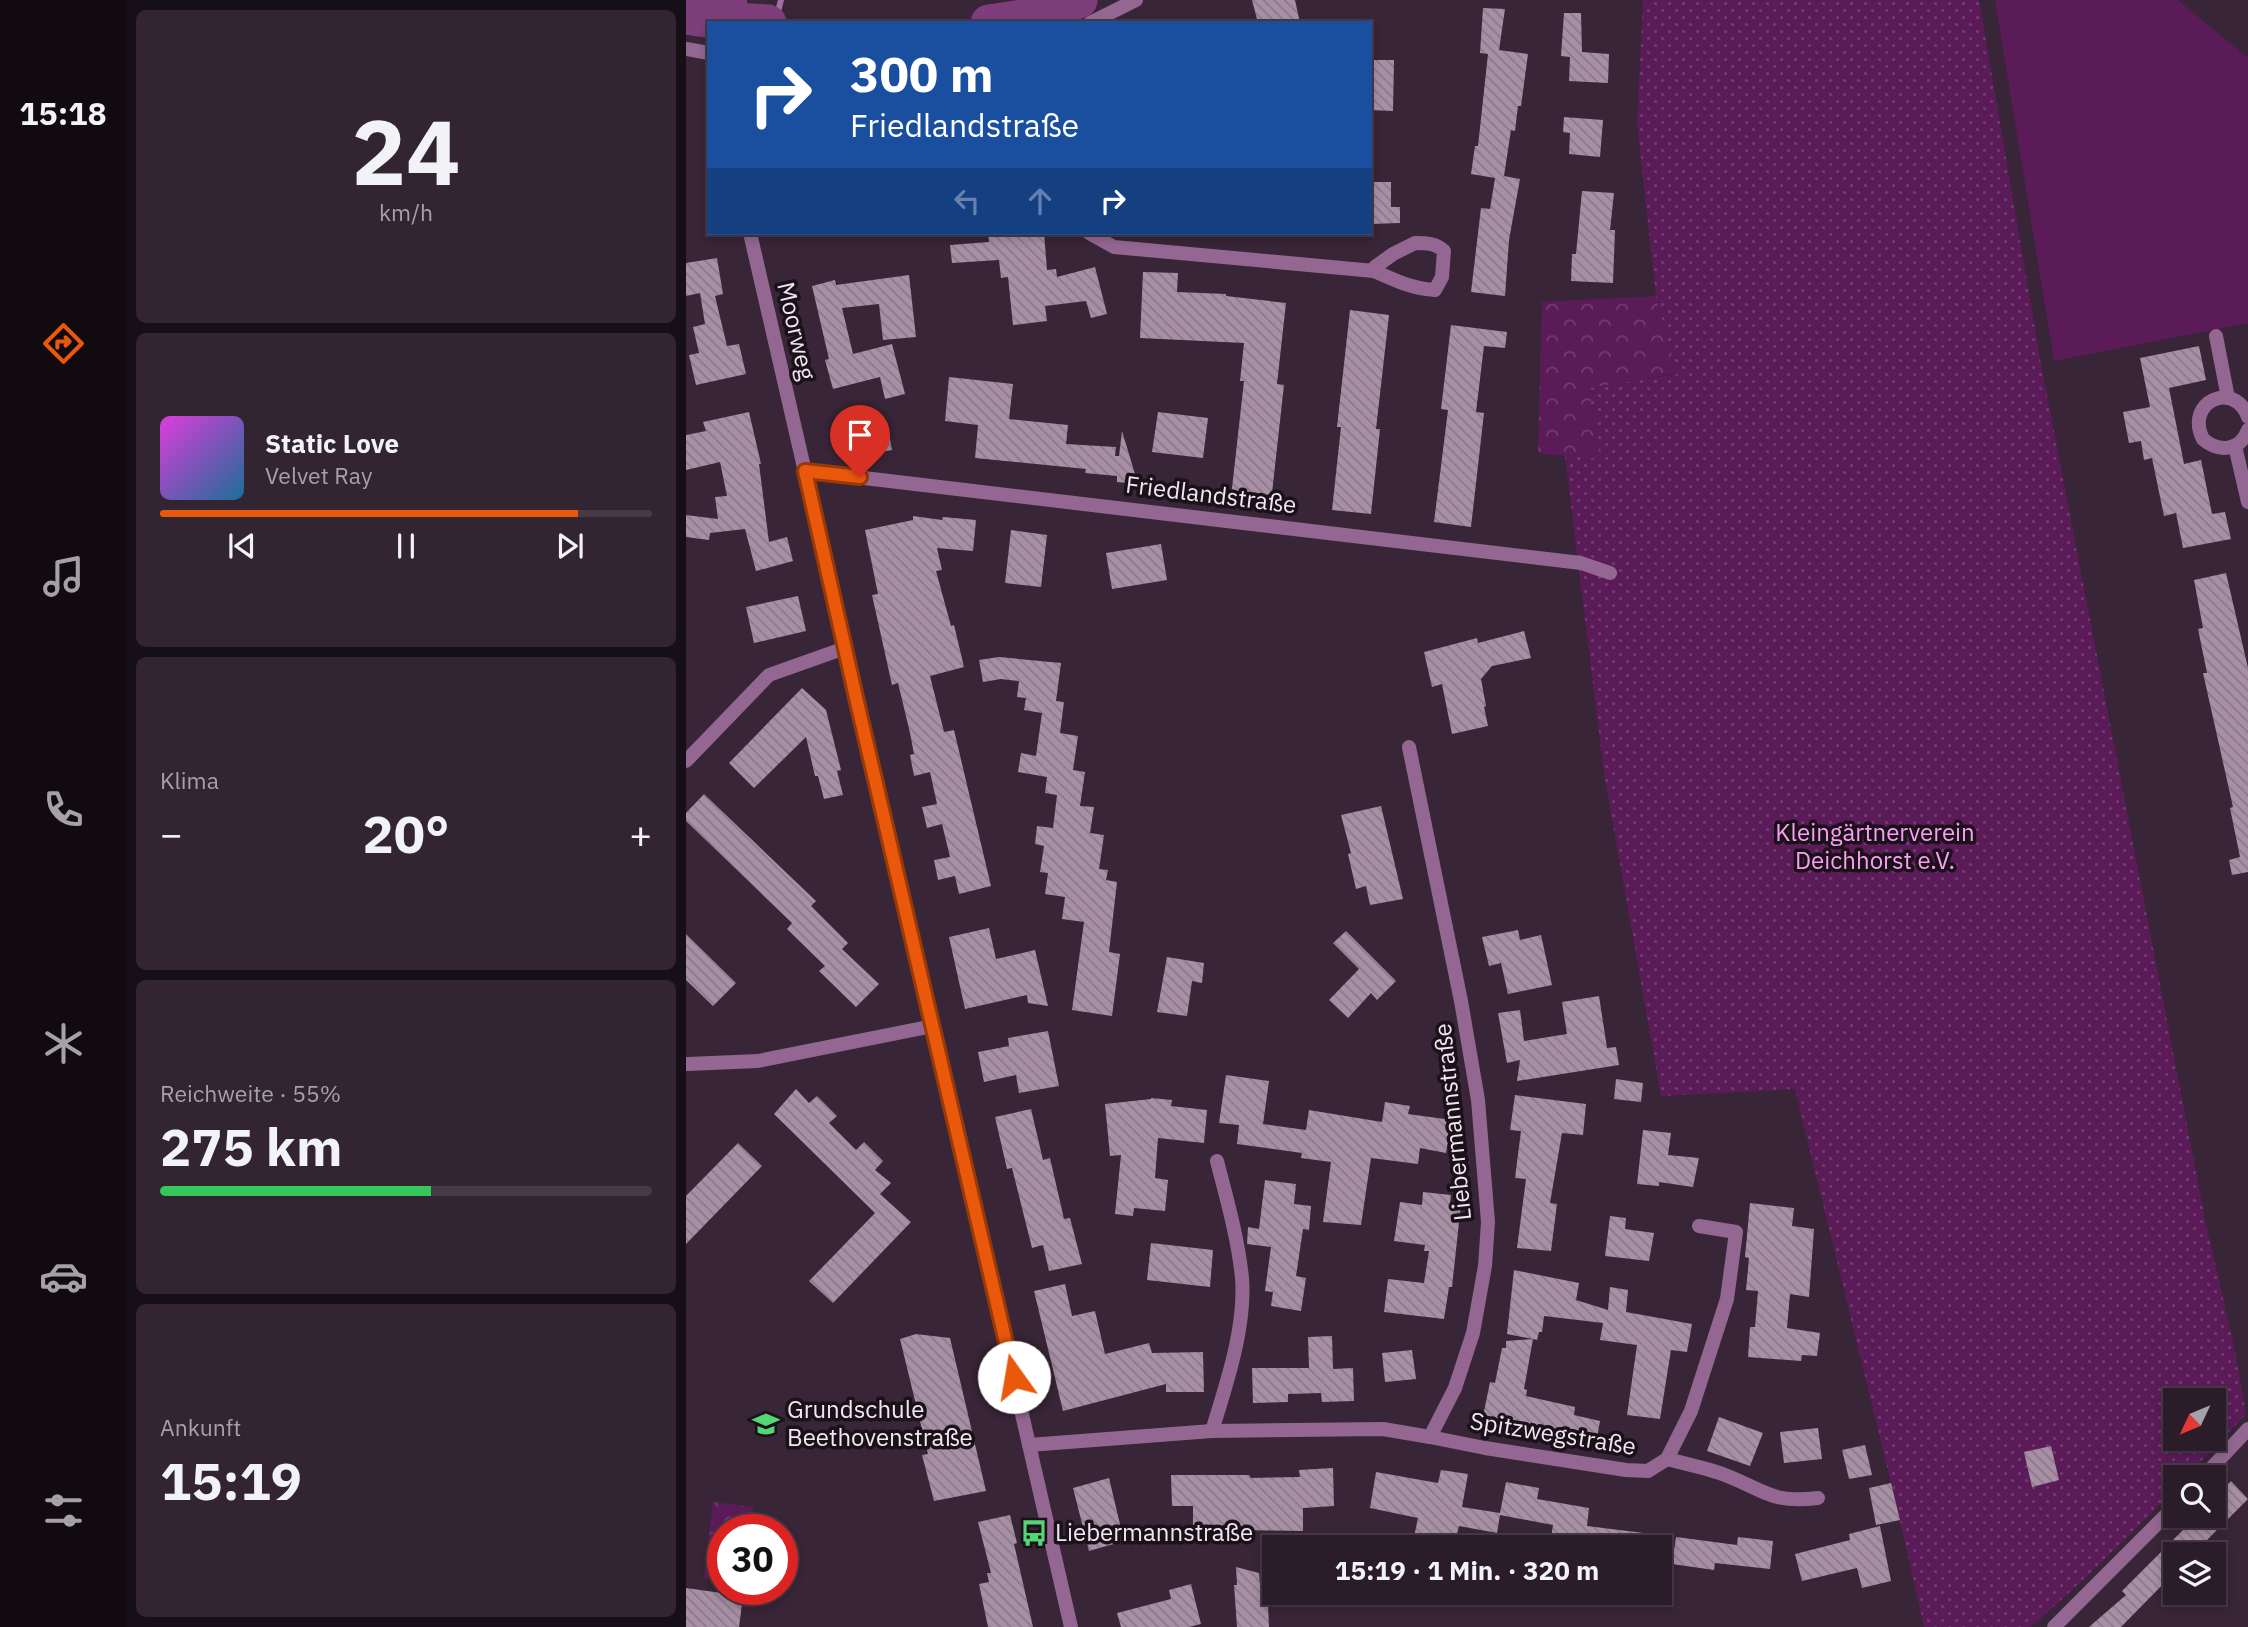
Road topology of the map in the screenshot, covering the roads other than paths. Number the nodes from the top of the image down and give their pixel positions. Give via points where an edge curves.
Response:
1 (1136, 0) edge
2 (1094, 21) edge
3 (686, 49) edge
4 (707, 54) edge
5 (750, 235) edge
6 (1093, 235) edge
7 (1374, 271) junction
8 (2216, 336) dead end
9 (2228, 398) junction
10 (2248, 417) edge
11 (2248, 430) edge
12 (2235, 446) junction
13 (805, 471) junction
14 (2248, 502) edge
15 (1610, 573) dead end
16 (845, 648) junction
17 (1409, 747) dead end
18 (686, 761) edge
19 (933, 1026) junction
20 (688, 1064) dead end
21 (1217, 1161) dead end
22 (1699, 1226) dead end
23 (2248, 1429) edge
24 (1212, 1431) junction
25 (1430, 1437) junction
26 (1029, 1445) junction
27 (1667, 1459) junction
28 (2214, 1465) edge
29 (1818, 1498) dead end
30 (2163, 1518) edge
31 (1071, 1627) edge
32 (2054, 1627) edge

1 - 2 street
3 - 4 street
5 - 13 street, Moorweg
6 - 7 street via 1114,247
7 - 7 street via 1398,283 1435,290 1442,277 1444,251 1415,243
8 - 9 street
9 - 10 street via 2242,405
9 - 12 street via 2204,406 2199,431 2210,445
11 - 12 street
12 - 14 street
13 - 15 street, Friedlandstraße via 1568,561
13 - 16 street, Moorweg
16 - 18 street via 769,675
16 - 19 street, Moorweg
17 - 25 street, Liebermannstraße via 1478,1100 1488,1222 1473,1333 1455,1388
19 - 20 street via 758,1061
19 - 26 street, Moorweg
21 - 24 street via 1233,1221 1242,1300 1233,1356
22 - 27 street, Spitzwegstraße via 1736,1232 1727,1298 1690,1411
23 - 28 street
24 - 25 street via 1383,1429
24 - 26 street
25 - 27 street, Spitzwegstraße via 1626,1470 1648,1471
26 - 31 street, Moorweg
27 - 29 street, Spitzwegstraße via 1724,1474 1771,1497
30 - 32 street

